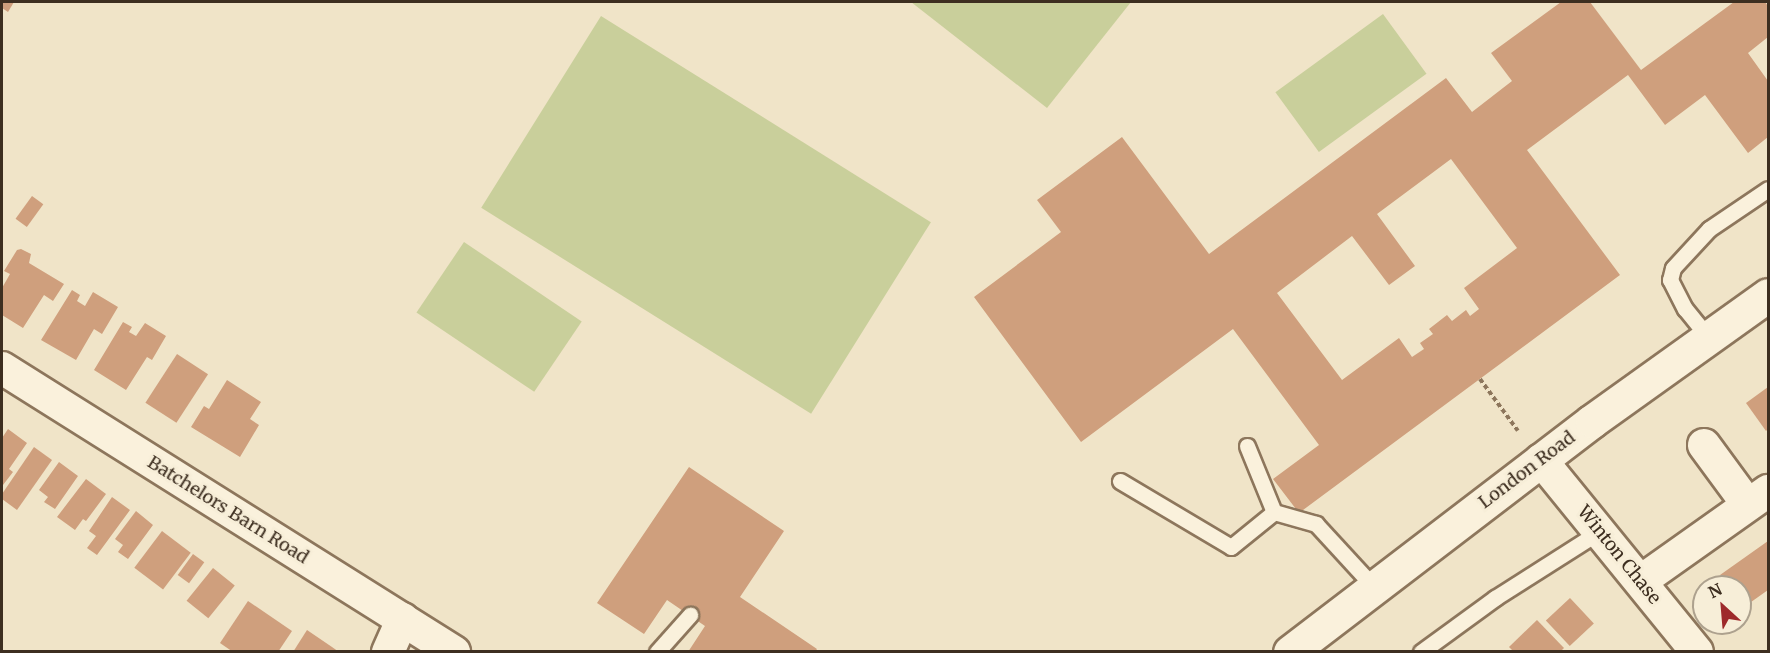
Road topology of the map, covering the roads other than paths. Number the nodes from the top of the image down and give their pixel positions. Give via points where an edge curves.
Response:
1 (1768, 189) edge
2 (1768, 295) edge
3 (1708, 338) junction
4 (2, 368) edge
5 (1704, 445) dead end
6 (1247, 446) dead end
7 (1540, 460) junction
8 (1120, 481) dead end
9 (1758, 498) edge
10 (1274, 512) junction
11 (1600, 531) junction
12 (1641, 581) junction
13 (1374, 586) junction
14 (690, 615) dead end
15 (403, 619) junction
16 (388, 651) edge
17 (454, 651) edge
18 (657, 651) edge
19 (1290, 651) edge
20 (1421, 651) edge
21 (1697, 651) edge

1 - 3 lane via 1709,229 1673,268 1670,280 1685,309
2 - 3 street, London Road
3 - 7 street, London Road
4 - 15 street, Batchelors Barn Road
5 - 9 street
6 - 10 lane
7 - 11 street, Winton Chase
7 - 13 street, London Road
8 - 10 lane via 1231,547
9 - 12 street
10 - 13 lane via 1316,524
11 - 12 street, Winton Chase
11 - 20 lane
12 - 21 street, Winton Chase
13 - 19 street, London Road
14 - 18 lane
15 - 16 street
15 - 17 street, Batchelors Barn Road

